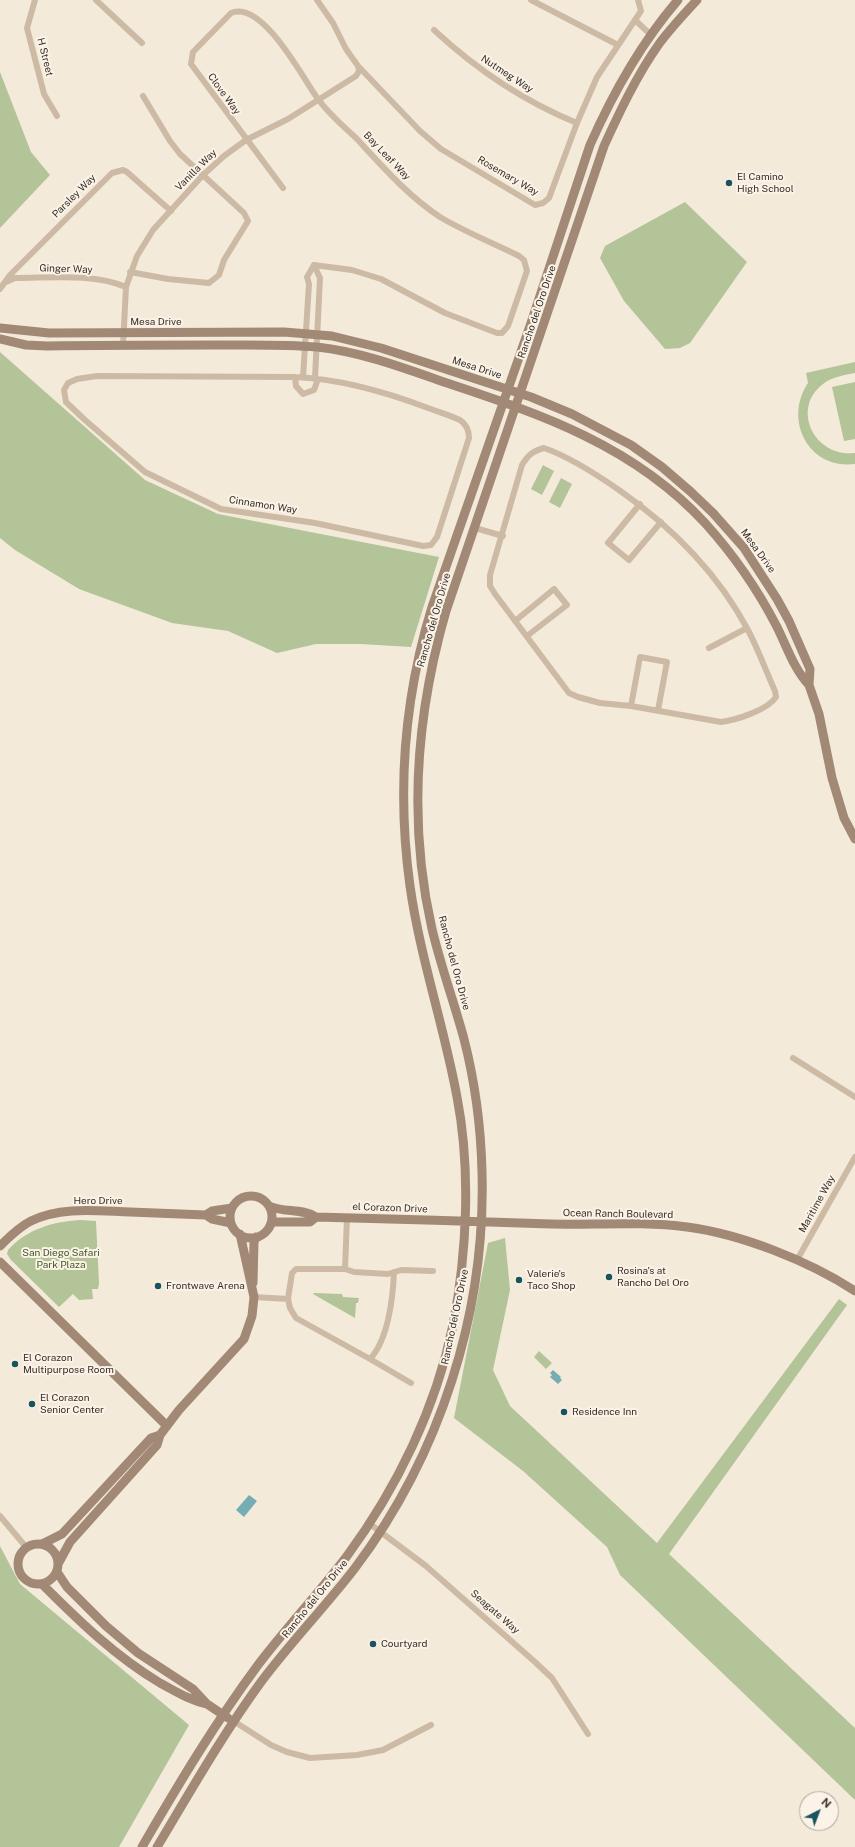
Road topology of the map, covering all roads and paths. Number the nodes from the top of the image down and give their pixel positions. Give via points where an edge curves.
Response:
1 (35, 0) edge
2 (96, 0) edge
3 (317, 0) edge
4 (531, 0) edge
5 (678, 0) edge
6 (697, 0) edge
7 (639, 3) edge
8 (231, 13) joint
9 (635, 20) junction
10 (434, 30) dead end
11 (651, 35) junction
12 (142, 43) dead end
13 (618, 45) junction
14 (358, 66) junction
15 (143, 96) dead end
16 (318, 100) junction
17 (57, 116) dead end
18 (577, 123) junction
19 (246, 140) junction
20 (203, 175) junction
21 (283, 188) dead end
22 (170, 212) junction
23 (314, 265) junction
24 (130, 272) junction
25 (5, 283) junction
26 (126, 287) junction
27 (0, 289) edge
28 (0, 328) edge
29 (122, 333) junction
30 (305, 333) junction
31 (316, 334) junction
32 (0, 339) edge
33 (122, 345) junction
34 (305, 347) junction
35 (316, 347) junction
36 (296, 377) junction
37 (304, 377) junction
38 (317, 378) junction
39 (507, 389) junction
40 (521, 394) junction
41 (503, 401) junction
42 (516, 406) junction
43 (472, 494) junction
44 (640, 504) junction
45 (661, 522) junction
46 (461, 526) junction
47 (475, 528) junction
48 (503, 536) junction
49 (458, 578) junction
50 (515, 621) junction
51 (747, 628) junction
52 (527, 636) junction
53 (709, 648) dead end
54 (809, 685) junction
55 (631, 706) junction
56 (658, 710) junction
57 (855, 839) edge
58 (793, 1058) dead end
59 (855, 1097) edge
60 (855, 1157) edge
61 (269, 1206) junction
62 (232, 1208) junction
63 (206, 1215) junction
64 (316, 1217) junction
65 (348, 1218) junction
66 (464, 1221) junction
67 (272, 1222) junction
68 (481, 1222) junction
69 (231, 1223) junction
70 (240, 1234) junction
71 (256, 1237) junction
72 (0, 1246) edge
73 (797, 1260) junction
74 (0, 1262) edge
75 (345, 1268) junction
76 (433, 1271) dead end
77 (394, 1272) junction
78 (855, 1291) edge
79 (253, 1292) junction
80 (288, 1299) junction
81 (370, 1360) junction
82 (411, 1383) dead end
83 (167, 1426) junction
84 (160, 1435) junction
85 (0, 1516) edge
86 (370, 1524) junction
87 (380, 1531) junction
88 (42, 1544) junction
89 (26, 1547) junction
90 (58, 1568) junction
91 (42, 1584) junction
92 (207, 1704) junction
93 (224, 1715) junction
94 (235, 1722) junction
95 (431, 1725) dead end
96 (588, 1734) dead end
97 (142, 1847) edge
98 (157, 1847) edge

1 - 17 street, H Street via 27,28 44,94
2 - 12 street
3 - 14 street, Rosemary Way
4 - 13 street
5 - 11 main road, Rancho del Oro Drive
6 - 40 main road, Rancho del Oro Drive via 660,44 641,72 616,119 604,146
7 - 9 street, Rosemary Way via 641,12
8 - 16 street, Bay Leaf Way via 238,10 246,11 264,24 283,44
8 - 19 street, Clove Way via 193,52 190,64
9 - 11 street
9 - 13 street, Rosemary Way
10 - 18 street, Nutmeg Way via 482,72 545,110
11 - 39 main road, Rancho del Oro Drive via 629,68 590,145
13 - 18 street, Rosemary Way via 597,77
14 - 16 street, Vanilla Way via 356,76
14 - 18 street, Rosemary Way via 420,131 441,149 535,205 549,198
15 - 20 street via 170,142
16 - 19 street, Vanilla Way via 288,119
16 - 23 street, Bay Leaf Way via 412,196 441,217 524,260 527,271 508,326 502,333 497,333 445,313 381,279 352,270
19 - 20 street, Vanilla Way
19 - 21 street, Clove Way
20 - 22 street, Vanilla Way
20 - 24 street via 244,213 248,220 224,260 219,276 210,283
22 - 24 street, Vanilla Way via 153,230
22 - 25 street, Parsley Way via 127,172 123,170 112,173 10,274
23 - 30 street via 307,277
23 - 31 street via 320,278
24 - 26 street, Vanilla Way
25 - 26 street, Ginger Way via 15,278 86,278
25 - 27 street, Parsley Way
26 - 29 street, Vanilla Way
28 - 29 main road, Mesa Drive
29 - 30 main road, Mesa Drive
29 - 33 street, Vanilla Way
30 - 31 main road, Mesa Drive
30 - 34 street
31 - 35 street
31 - 39 main road, Mesa Drive via 358,341
32 - 33 main road, Mesa Drive via 33,345
33 - 34 main road, Mesa Drive
34 - 35 main road, Mesa Drive
34 - 37 street
35 - 38 street
35 - 41 main road, Mesa Drive via 382,361
36 - 37 street, Cinnamon Way
36 - 38 street via 296,386 303,394 314,390
36 - 38 street, Cinnamon Way via 97,376 77,379 68,383 64,390 66,402 145,472 221,509 315,523 423,546 431,545 437,537 469,438 469,430 461,421 407,400 346,383
37 - 38 street, Cinnamon Way
39 - 40 main road, Mesa Drive
39 - 41 main road, Rancho del Oro Drive
40 - 42 main road, Rancho del Oro Drive
40 - 54 main road, Mesa Drive via 572,414 631,446 662,467 714,513 762,574 790,621 810,669
41 - 42 main road, Mesa Drive
41 - 43 main road, Rancho del Oro Drive
42 - 47 main road, Rancho del Oro Drive
42 - 54 main road, Mesa Drive via 563,424 626,458 673,493 704,522 761,598 799,674
43 - 46 main road, Rancho del Oro Drive
43 - 47 main road via 470,518
44 - 45 street
44 - 45 street via 608,543 630,560
44 - 48 street via 601,477 554,452 539,449 527,456 522,465
45 - 51 street via 684,542 713,577
46 - 49 main road via 465,528 466,537
46 - 66 main road, Rancho del Oro Drive via 425,632 412,685 403,799 411,891 459,1111
47 - 48 street
47 - 49 main road, Rancho del Oro Drive
48 - 50 street via 490,575 490,586
49 - 68 main road, Rancho del Oro Drive via 434,652 429,680 420,746 418,819 432,927 464,1042 475,1096 482,1170
50 - 52 street
50 - 52 street via 554,590 567,605
51 - 53 street
51 - 56 street via 775,691 776,697 772,703 730,721 721,722
52 - 55 street via 570,693 600,703
54 - 57 main road, Mesa Drive via 819,714 832,778 842,811
55 - 56 street
55 - 56 street via 640,657 666,662
58 - 59 street
60 - 73 street, Maritime Way
61 - 62 main road via 260,1198 249,1196 240,1199
61 - 64 main road, el Corazon Drive via 310,1213
61 - 67 main road
62 - 63 main road, Hero Drive via 212,1211
62 - 69 main road
63 - 69 main road, Hero Drive
63 - 72 main road, Hero Drive via 96,1210 62,1212 31,1221
64 - 65 main road, el Corazon Drive
64 - 67 main road, el Corazon Drive via 310,1222
65 - 66 main road, el Corazon Drive
65 - 75 street
66 - 68 main road, Ocean Ranch Boulevard
66 - 86 main road, Rancho del Oro Drive via 458,1292 446,1355 413,1444
67 - 71 main road via 266,1232
68 - 73 main road, Ocean Ranch Boulevard via 686,1227 714,1232
68 - 87 main road, Rancho del Oro Drive via 472,1299 451,1382 439,1417 414,1473
69 - 70 main road
70 - 71 main road
70 - 79 main road
71 - 79 main road
73 - 78 main road, Ocean Ranch Boulevard
74 - 83 main road
75 - 77 street via 354,1272
75 - 80 street via 296,1269 292,1273
76 - 77 street
77 - 81 street via 393,1294 380,1345
79 - 80 street
79 - 83 main road via 252,1316 244,1339
80 - 81 street via 296,1318
81 - 82 street
83 - 84 main road
84 - 88 main road via 151,1438 62,1534
84 - 90 main road via 157,1445 70,1542
85 - 89 street
86 - 87 street, Seagate Way
86 - 93 main road, Rancho del Oro Drive via 260,1662
87 - 94 main road, Rancho del Oro Drive via 355,1567 264,1678
87 - 96 street, Seagate Way via 426,1566 552,1678
88 - 89 main road
88 - 90 main road via 52,1549 57,1558
89 - 91 main road via 18,1559 19,1572 28,1583
90 - 91 main road via 51,1580
90 - 92 main road via 67,1587 106,1626 138,1654 194,1689
91 - 92 main road via 83,1625 138,1670 189,1700
92 - 93 main road
93 - 94 main road
93 - 97 main road, Rancho del Oro Drive
94 - 95 street via 271,1745 310,1758 357,1755 383,1750
94 - 98 main road, Rancho del Oro Drive

